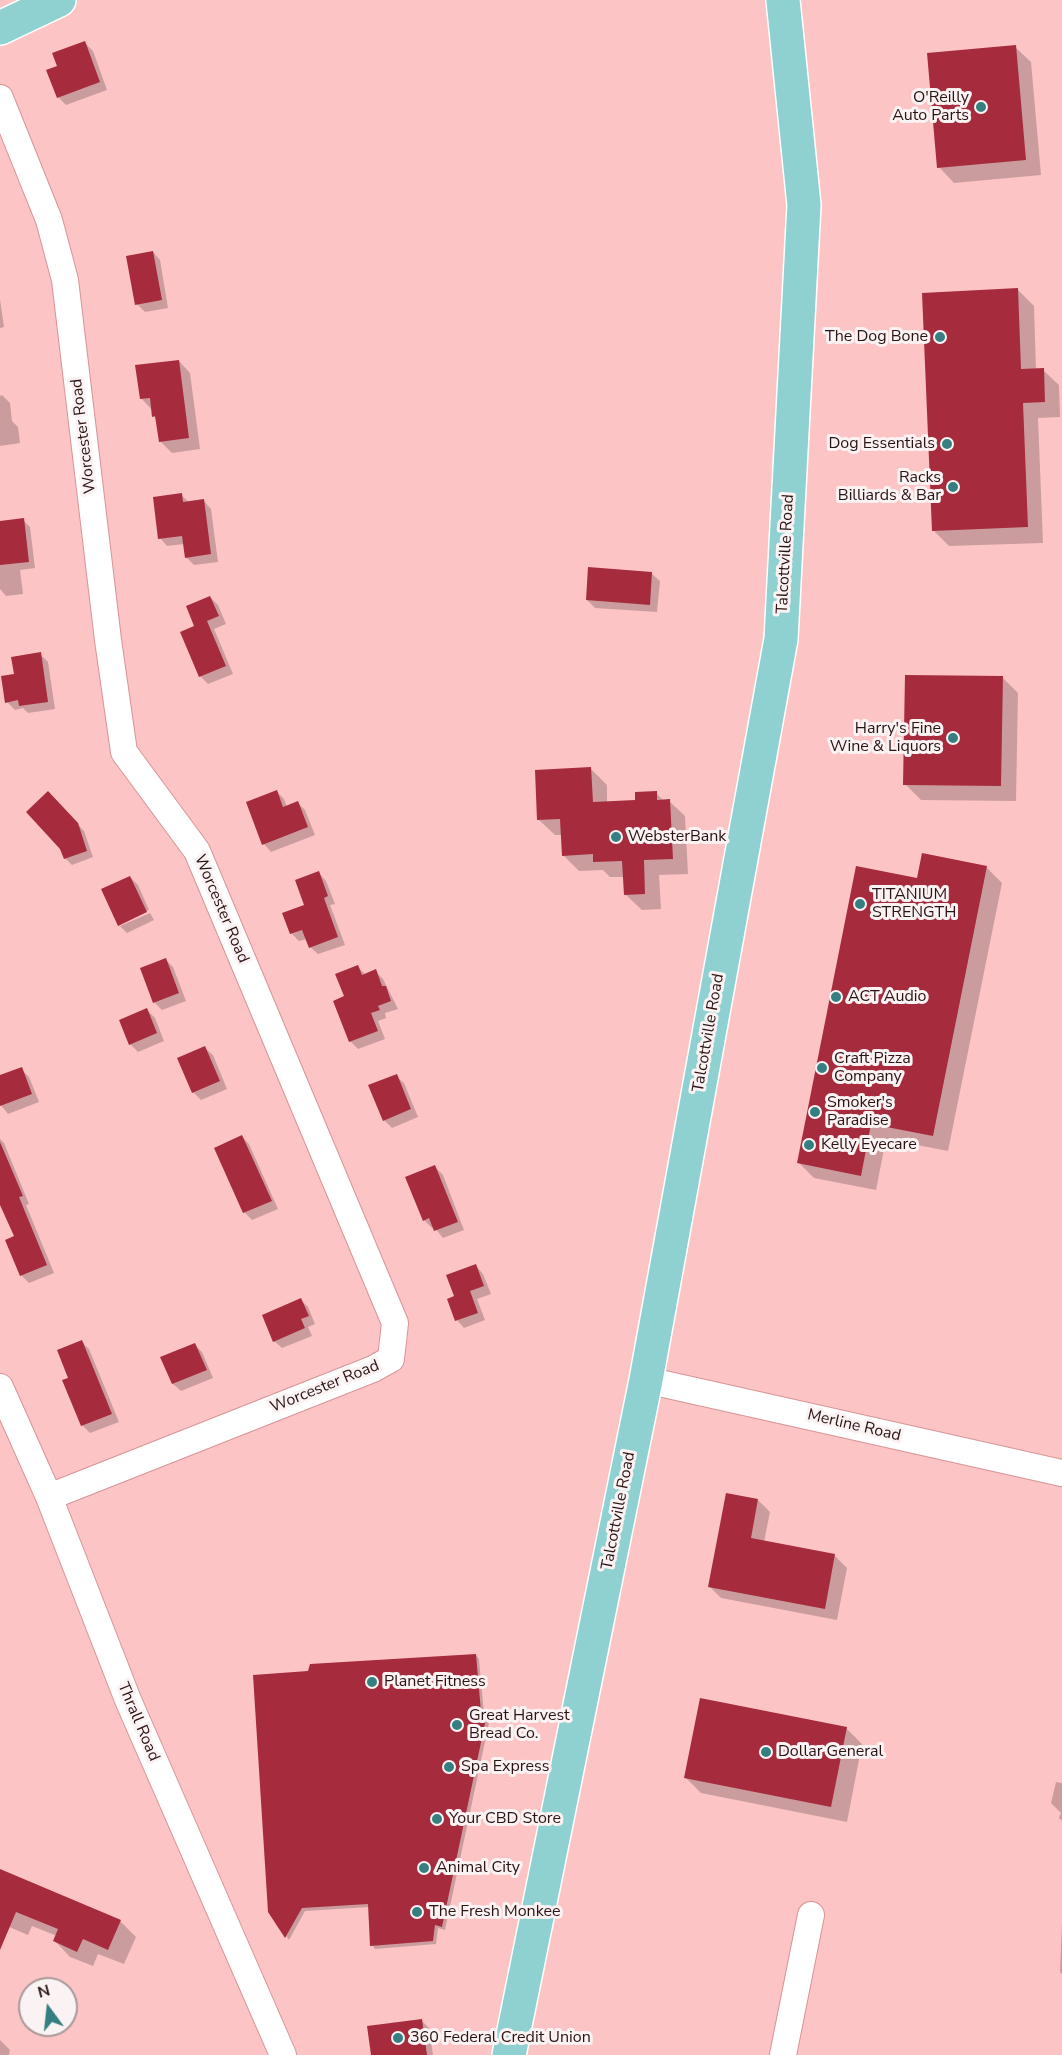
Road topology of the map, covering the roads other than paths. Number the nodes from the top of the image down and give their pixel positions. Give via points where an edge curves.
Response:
1 (59, 0) edge
2 (783, 0) edge
3 (0, 28) edge
4 (0, 98) edge
5 (646, 1380) junction
6 (0, 1387) edge
7 (1062, 1473) edge
8 (49, 1497) junction
9 (812, 1915) dead end
10 (283, 2055) edge
11 (508, 2055) edge
12 (783, 2055) edge

1 - 3 main road
2 - 5 main road, Talcottville Road via 804,206 781,639
4 - 8 street, Worcester Road via 49,220 65,280 124,752 197,850 394,1323 391,1359 373,1369
5 - 7 street, Merline Road
5 - 11 main road, Talcottville Road
6 - 8 street, Thrall Road
8 - 10 street, Thrall Road via 128,1700
9 - 12 street

